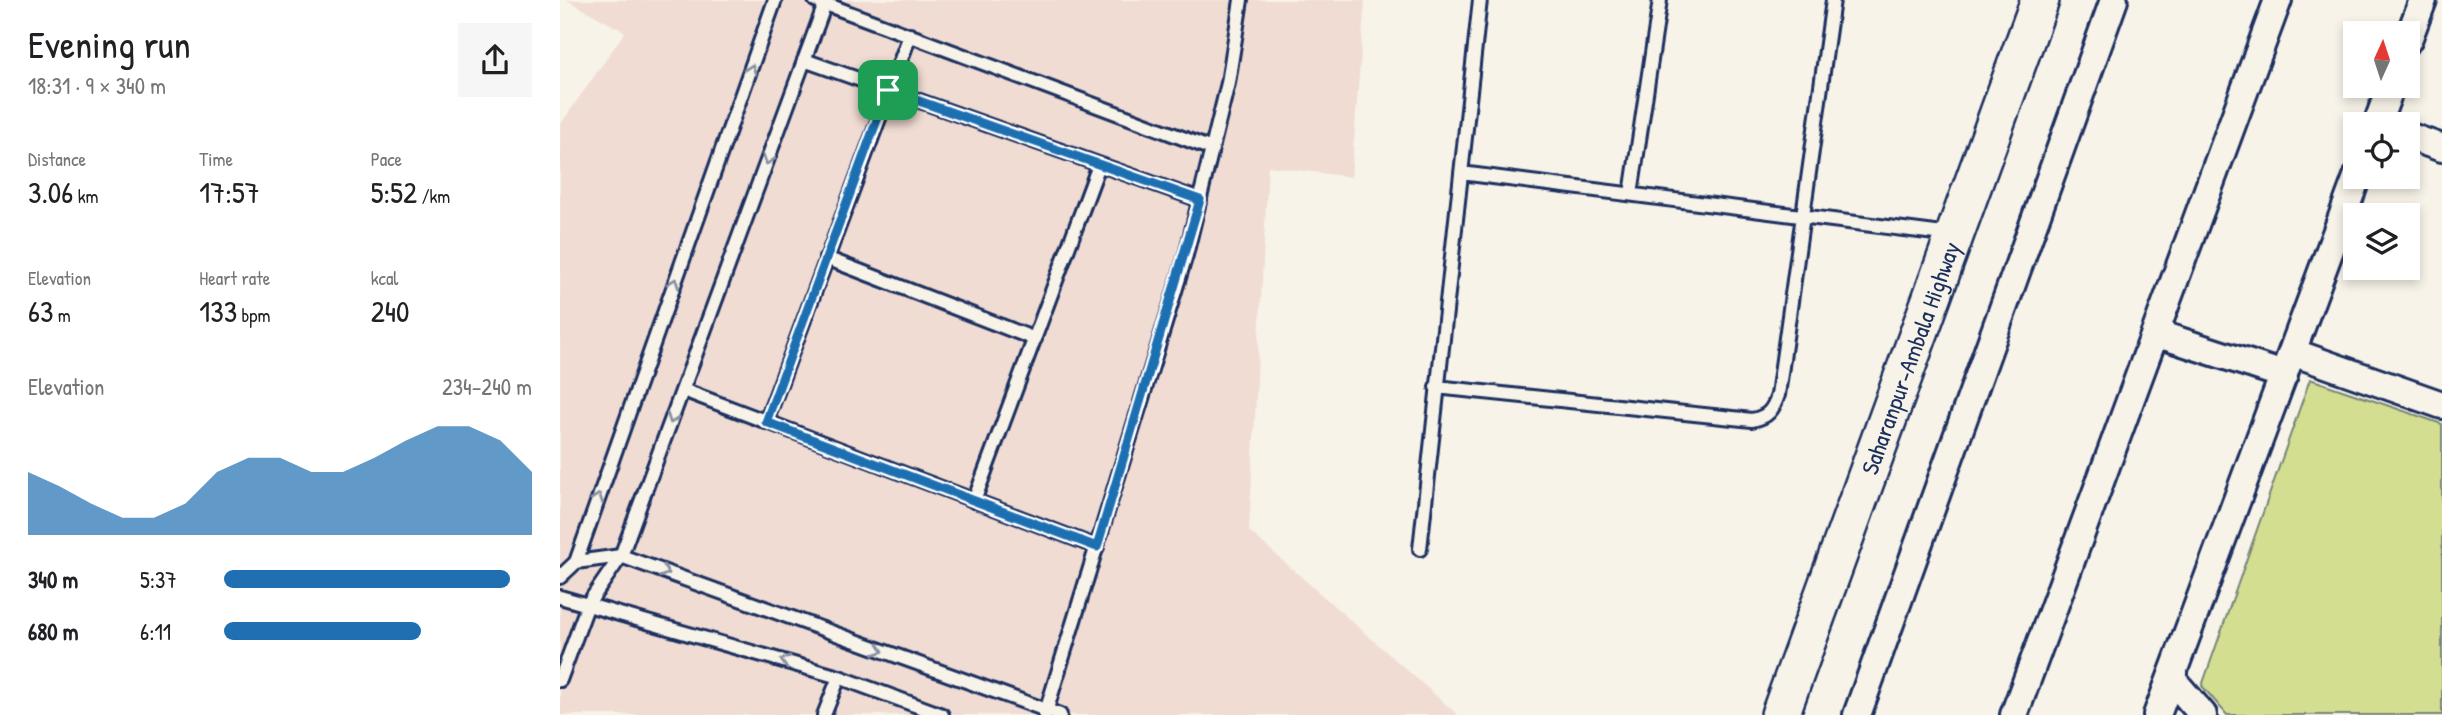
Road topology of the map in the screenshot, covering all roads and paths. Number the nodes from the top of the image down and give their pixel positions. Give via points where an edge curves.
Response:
1 (775, 0) edge
2 (1241, 0) edge
3 (1480, 0) edge
4 (1660, 0) edge
5 (1833, 0) edge
6 (2040, 0) edge
7 (2114, 0) edge
8 (2278, 0) edge
9 (2423, 0) edge
10 (820, 2) edge
11 (2415, 21) edge
12 (909, 35) junction
13 (804, 60) junction
14 (888, 90) junction
15 (2420, 140) edge
16 (2442, 148) edge
17 (1212, 149) junction
18 (1099, 165) junction
19 (1461, 173) junction
20 (2353, 189) edge
21 (1631, 194) junction
22 (1200, 200) junction
23 (1805, 216) junction
24 (1955, 236) junction
25 (826, 258) junction
26 (2155, 333) junction
27 (1035, 339) junction
28 (2288, 363) junction
29 (1436, 387) junction
30 (683, 390) junction
31 (2442, 405) edge
32 (766, 422) junction
33 (974, 501) junction
34 (1097, 547) junction
35 (1420, 549) dead end
36 (621, 556) junction
37 (576, 562) junction
38 (560, 577) edge
39 (560, 597) edge
40 (588, 604) junction
41 (839, 677) junction
42 (2171, 678) junction
43 (560, 680) edge
44 (1046, 713) edge
45 (824, 715) edge
46 (942, 715) edge
47 (1060, 715) edge
48 (1780, 715) edge
49 (1857, 715) edge
50 (2014, 715) edge
51 (2157, 715) edge
52 (2203, 715) edge

37 -> 1 lane
2 - 17 lane
3 - 19 lane
4 - 21 lane
5 - 23 lane
6 - 24 main road, Saharanpur-Ambala Highway
7 - 49 street
8 - 26 street
9 - 11 street
10 - 12 lane
10 - 13 lane
12 - 14 lane
12 - 17 lane
13 - 14 lane
13 -> 30 lane
14 - 18 lane
14 - 25 lane
15 - 16 street
17 - 22 lane
18 - 22 lane
18 - 27 lane
19 - 21 lane
19 - 29 lane
20 - 28 street
21 - 23 lane
22 - 34 lane
23 - 24 lane
23 - 29 lane via 1778,395 1765,418
24 - 48 main road, Saharanpur-Ambala Highway
25 - 27 lane
25 - 32 lane
26 - 28 street
26 - 50 street
27 - 33 lane
28 - 31 street
28 - 42 street
29 - 35 lane
30 - 32 lane
30 -> 36 lane
32 - 33 lane
33 - 34 lane
34 - 44 lane
36 - 37 lane
36 - 40 lane
36 -> 44 lane
37 - 38 lane
39 - 40 lane
41 -> 40 lane
40 - 43 lane
41 - 45 lane
41 - 46 lane
42 - 51 street
42 - 52 street
44 - 47 lane

